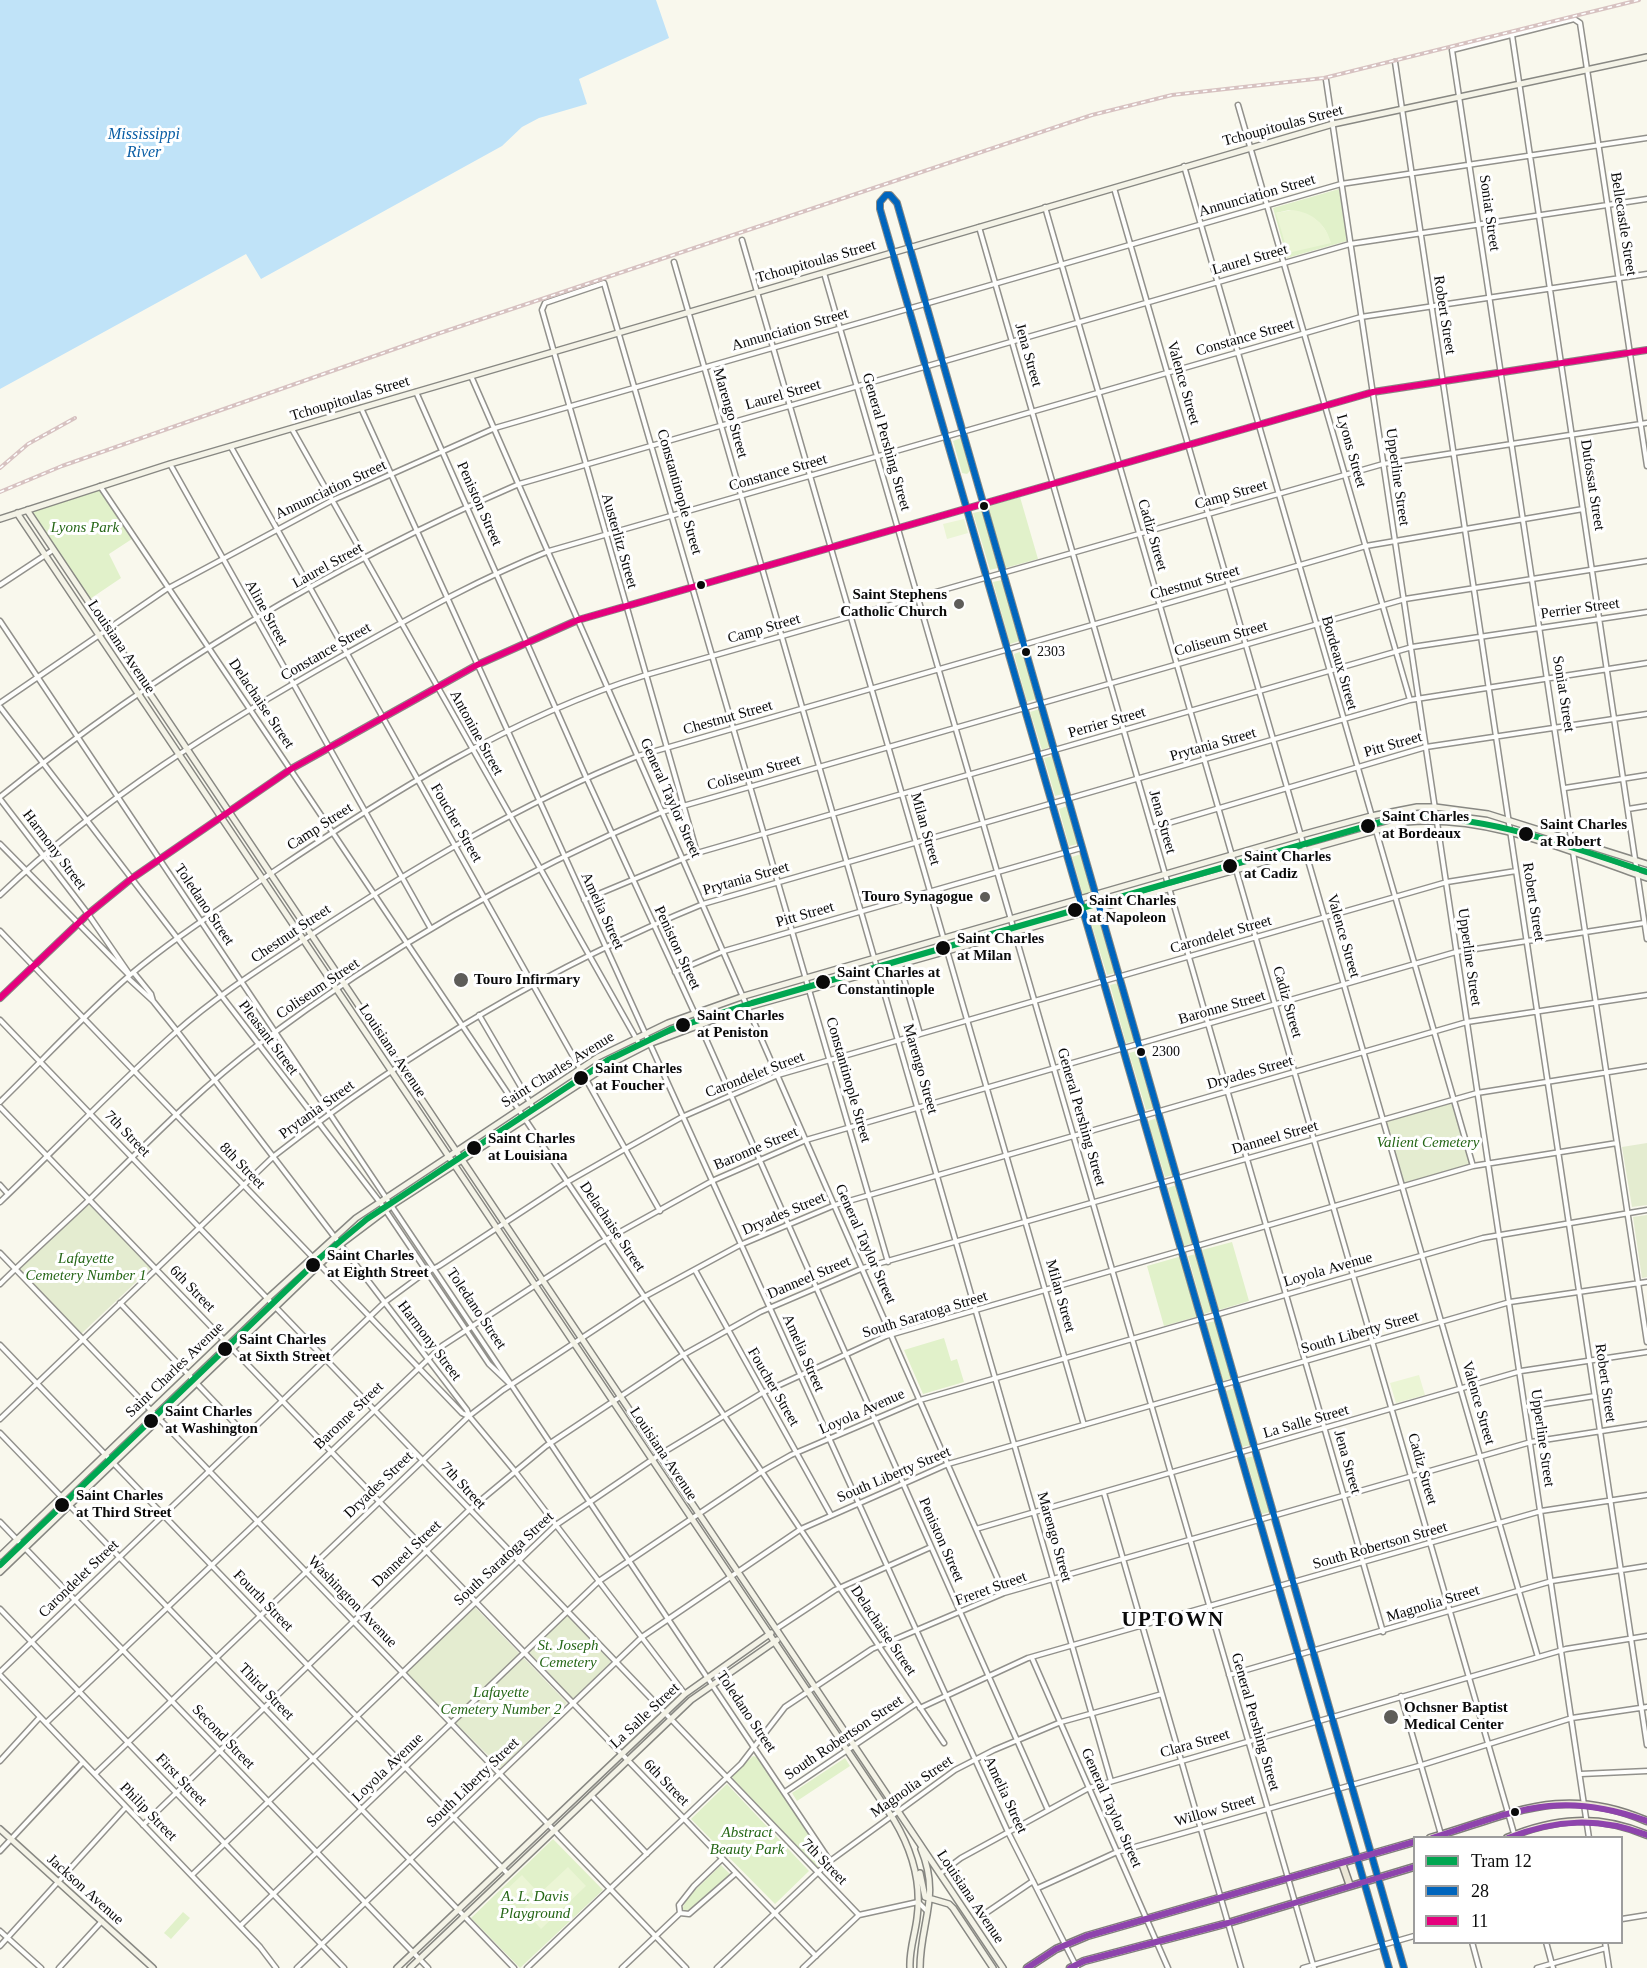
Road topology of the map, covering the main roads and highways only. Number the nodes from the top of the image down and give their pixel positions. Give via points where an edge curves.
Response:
1 (1647, 1821) edge
2 (1647, 1835) edge
3 (1442, 1836) edge
4 (1514, 1836) edge
5 (1413, 1842) edge
6 (1342, 1863) junction
7 (1413, 1867) edge
8 (1350, 1886) junction
9 (1074, 1967) edge
10 (1027, 1968) edge

1 - 3 main road via 1610,1806 1550,1803
2 - 4 main road via 1626,1826 1587,1820 1557,1821
5 - 6 main road
6 - 8 main road
6 - 10 main road via 1066,1944
7 - 8 main road
8 - 9 main road

